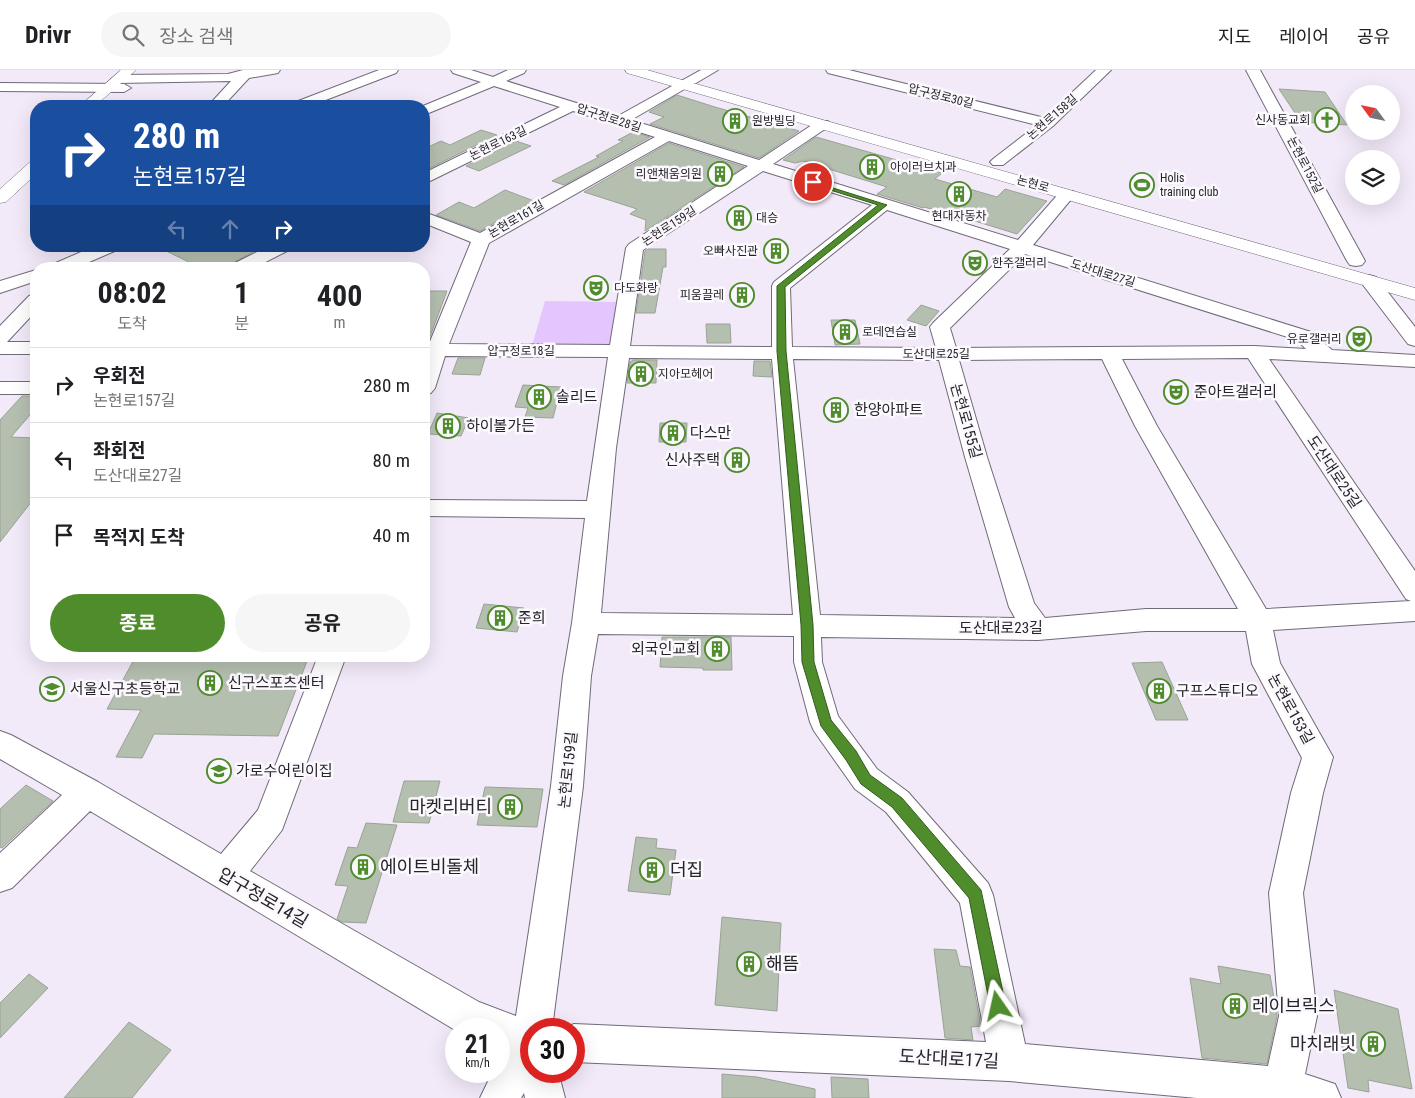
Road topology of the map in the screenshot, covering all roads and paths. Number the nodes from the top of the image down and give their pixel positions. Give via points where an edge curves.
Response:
1 (273, 70) edge
2 (391, 70) edge
3 (458, 70) edge
4 (519, 70) edge
5 (711, 70) edge
6 (833, 70) edge
7 (1104, 70) edge
8 (1253, 70) edge
9 (626, 71) edge
10 (656, 72) edge
11 (247, 73) edge
12 (126, 79) edge
13 (493, 82) junction
14 (687, 82) junction
15 (0, 87) edge
16 (96, 100) edge
17 (109, 100) edge
18 (221, 100) edge
19 (314, 100) edge
20 (572, 106) junction
21 (430, 108) edge
22 (619, 121) junction
23 (1048, 123) junction
24 (823, 124) junction
25 (666, 137) junction
26 (30, 154) edge
27 (998, 162) junction
28 (760, 166) junction
29 (30, 170) edge
30 (430, 176) edge
31 (0, 180) edge
32 (1067, 194) junction
33 (0, 198) edge
34 (883, 205) junction
35 (430, 220) edge
36 (481, 240) junction
37 (1020, 248) junction
38 (81, 252) edge
39 (98, 252) edge
40 (271, 252) edge
41 (1356, 261) junction
42 (70, 262) edge
43 (76, 262) edge
44 (251, 262) edge
45 (30, 278) edge
46 (1415, 278) edge
47 (1369, 281) junction
48 (0, 287) edge
49 (1415, 294) edge
50 (30, 306) edge
51 (0, 338) edge
52 (1415, 340) edge
53 (0, 348) edge
54 (30, 348) edge
55 (430, 350) edge
56 (782, 351) junction
57 (619, 352) junction
58 (1254, 352) junction
59 (1109, 353) junction
60 (946, 354) junction
61 (1325, 355) junction
62 (1415, 361) edge
63 (0, 388) edge
64 (30, 388) edge
65 (430, 508) edge
66 (599, 510) junction
67 (1415, 592) edge
68 (1415, 611) edge
69 (1258, 620) junction
70 (586, 623) junction
71 (807, 625) junction
72 (1038, 629) junction
73 (330, 662) edge
74 (0, 744) edge
75 (87, 792) junction
76 (225, 875) junction
77 (0, 876) edge
78 (535, 1018) edge
79 (520, 1037) edge
80 (585, 1043) edge
81 (520, 1061) edge
82 (1009, 1062) junction
83 (541, 1083) edge
84 (1281, 1093) edge
85 (500, 1098) edge
86 (545, 1098) edge
87 (1322, 1098) edge

1 - 11 street
2 - 19 street
3 - 13 street, 압구정로28길
4 - 13 street
5 - 14 street
6 - 23 street, 압구정로30길
7 - 23 street, 논현로158길
8 - 41 street, 논현로152길
9 - 10 main road, 논현로
10 - 14 main road, 논현로
11 - 12 street via 228,78
11 - 18 street
12 - 15 street
12 - 16 main road
12 - 17 main road
13 - 20 street, 압구정로28길
13 - 21 street
14 - 22 street
14 - 24 main road, 논현로
14 - 27 main road, 논현로
20 - 22 street, 압구정로28길
20 - 30 street, 논현로163길
22 - 25 street, 압구정로28길
23 - 27 street, 논현로158길
24 - 28 street, 논현로159길
24 - 32 main road, 논현로
25 - 28 street, 압구정로28길
25 - 36 street, 논현로161길
26 - 31 main road
27 - 41 main road, 논현로
28 - 34 street, 도산대로27길
28 - 57 street, 논현로159길 via 635,248
29 - 33 main road
32 - 37 street, 논현로155길
32 - 47 main road, 논현로
34 - 37 street, 도산대로27길
34 - 56 street via 781,286
35 - 36 street
36 - 55 street, 논현로161길
37 - 60 street, 논현로155길 via 940,327
37 - 61 street, 도산대로27길 via 1304,336
38 - 42 street
39 - 43 street
40 - 44 street
41 - 46 main road, 논현로
45 - 48 street
47 - 49 main road, 논현로
47 - 52 street
50 - 51 street
53 - 54 street
55 - 57 street, 압구정로18길
56 - 57 street, 도산대로25길
56 - 60 street, 도산대로25길
56 - 71 street
57 - 66 street, 논현로159길
58 - 59 street, 도산대로25길
58 - 61 street, 도산대로25길
58 - 67 street, 도산대로25길
59 - 60 street, 도산대로25길
59 - 69 street, 논현로153길 via 1146,426
60 - 72 street, 논현로155길 via 1022,608
61 - 62 street, 도산대로25길
63 - 64 street
65 - 66 street
66 - 70 street, 논현로159길
68 - 69 street, 도산대로23길
69 - 72 street, 도산대로23길 via 1146,620
69 - 84 street, 논현로153길 via 1266,664 1318,757 1286,892 1298,1016
70 - 71 street, 도산대로23길
70 - 78 street, 논현로159길
71 - 72 street, 도산대로23길
71 - 82 street via 808,662 825,722 866,779 897,802 976,895
73 - 76 street via 271,819
74 - 75 street, 압구정로14길
75 - 76 street, 압구정로14길
75 - 77 street
76 - 79 street, 압구정로14길 via 468,1017
80 - 82 street, 도산대로17길
81 - 85 street
82 - 84 street, 도산대로17길
83 - 86 street
84 - 87 street, 도산대로17길

